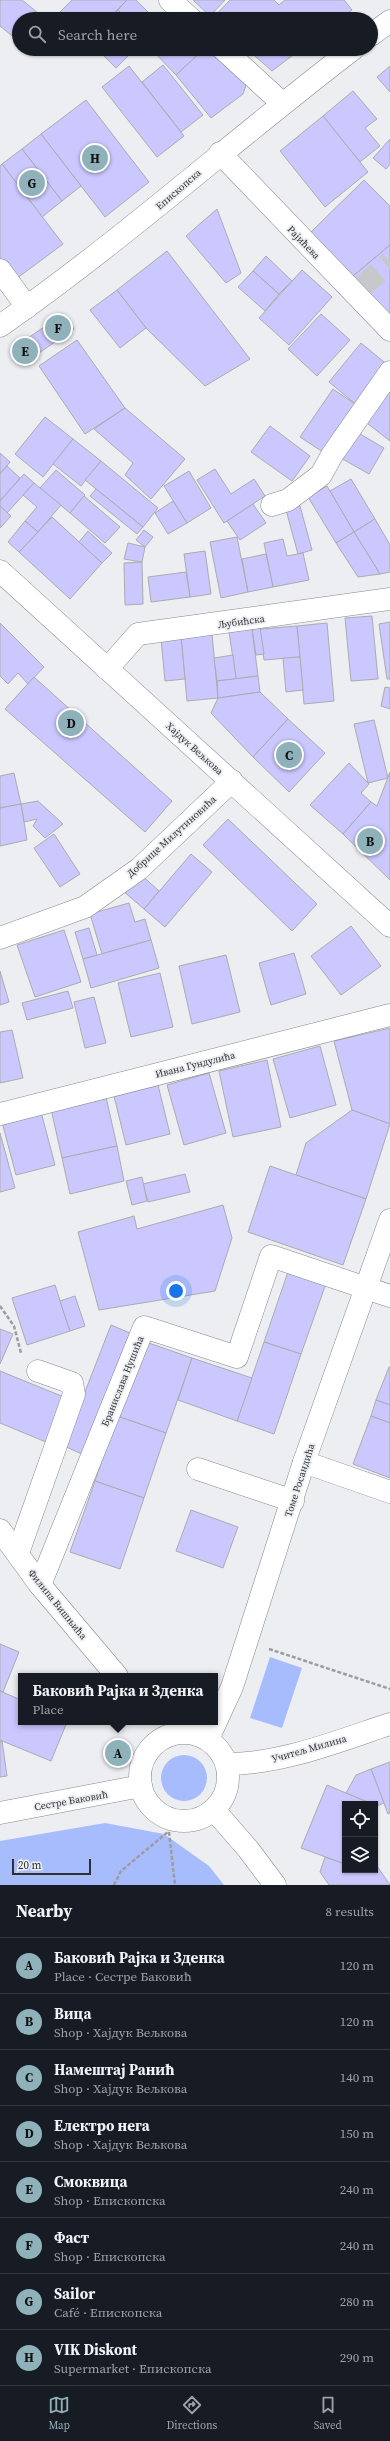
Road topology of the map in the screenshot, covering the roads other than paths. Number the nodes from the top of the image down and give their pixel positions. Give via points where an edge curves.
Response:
1 (170, 0) edge
2 (183, 12) edge
3 (390, 21) edge
4 (378, 30) edge
5 (231, 56) edge
6 (344, 56) edge
7 (282, 103) junction
8 (220, 153) junction
9 (0, 270) edge
10 (28, 307) junction
11 (0, 326) edge
12 (390, 330) edge
13 (390, 372) edge
14 (272, 505) dead end
15 (0, 571) edge
16 (390, 599) edge
17 (107, 668) junction
18 (232, 781) junction
19 (390, 926) edge
20 (0, 938) edge
21 (390, 1015) edge
22 (0, 1114) edge
23 (390, 1220) edge
24 (366, 1288) junction
25 (390, 1296) edge
26 (38, 1371) road end
27 (304, 1462) junction
28 (198, 1469) dead end
29 (390, 1492) edge
30 (293, 1501) junction
31 (0, 1530) edge
32 (18, 1553) junction
33 (40, 1585) junction
34 (114, 1673) edge
35 (218, 1717) edge
36 (390, 1724) edge
37 (214, 1725) edge
38 (157, 1730) edge
39 (208, 1739) junction
40 (227, 1764) junction
41 (141, 1786) junction
42 (214, 1810) junction
43 (0, 1813) edge
44 (275, 1885) edge

1 - 2 street
3 - 4 street
5 - 7 street
6 - 7 street, Епископска
7 - 8 street, Епископска
8 - 10 street, Епископска via 152,212
8 - 12 street, Рајићева via 358,291
9 - 10 street
10 - 11 street, Епископска
13 - 14 street via 321,475 288,500
15 - 17 street, Хајдук Вељкова
16 - 17 street, Љубићска via 138,634
17 - 18 street, Хајдук Вељкова
18 - 19 street, Хајдук Вељкова
18 - 20 street, Добрице Милутиновића via 139,869 85,907
21 - 22 street, Ивана Гундулића
23 - 24 street, Томе Росандића
24 - 25 street
24 - 27 street, Томе Росандића
24 - 33 street, Бранислава Нушића via 271,1256 237,1358 144,1327
26 - 32 street via 72,1383 74,1394
27 - 29 street
27 - 30 street, Томе Росандића
28 - 30 street
30 - 35 street, Томе Росандића via 232,1687
31 - 32 street, Филипа Вишњића
32 - 33 street, Филипа Вишњића
33 - 34 street, Филипа Вишњића
36 - 40 street, Учитељ Милина via 285,1756 250,1764
37 - 39 street, Томе Росандића
38 - 39 street via 173,1734 197,1734
38 - 41 street via 140,1772
39 - 40 street via 216,1746
40 - 42 street via 227,1789
41 - 42 street via 145,1798 153,1809 164,1816 190,1821
41 - 43 street, Сестре Баковић
42 - 44 street

